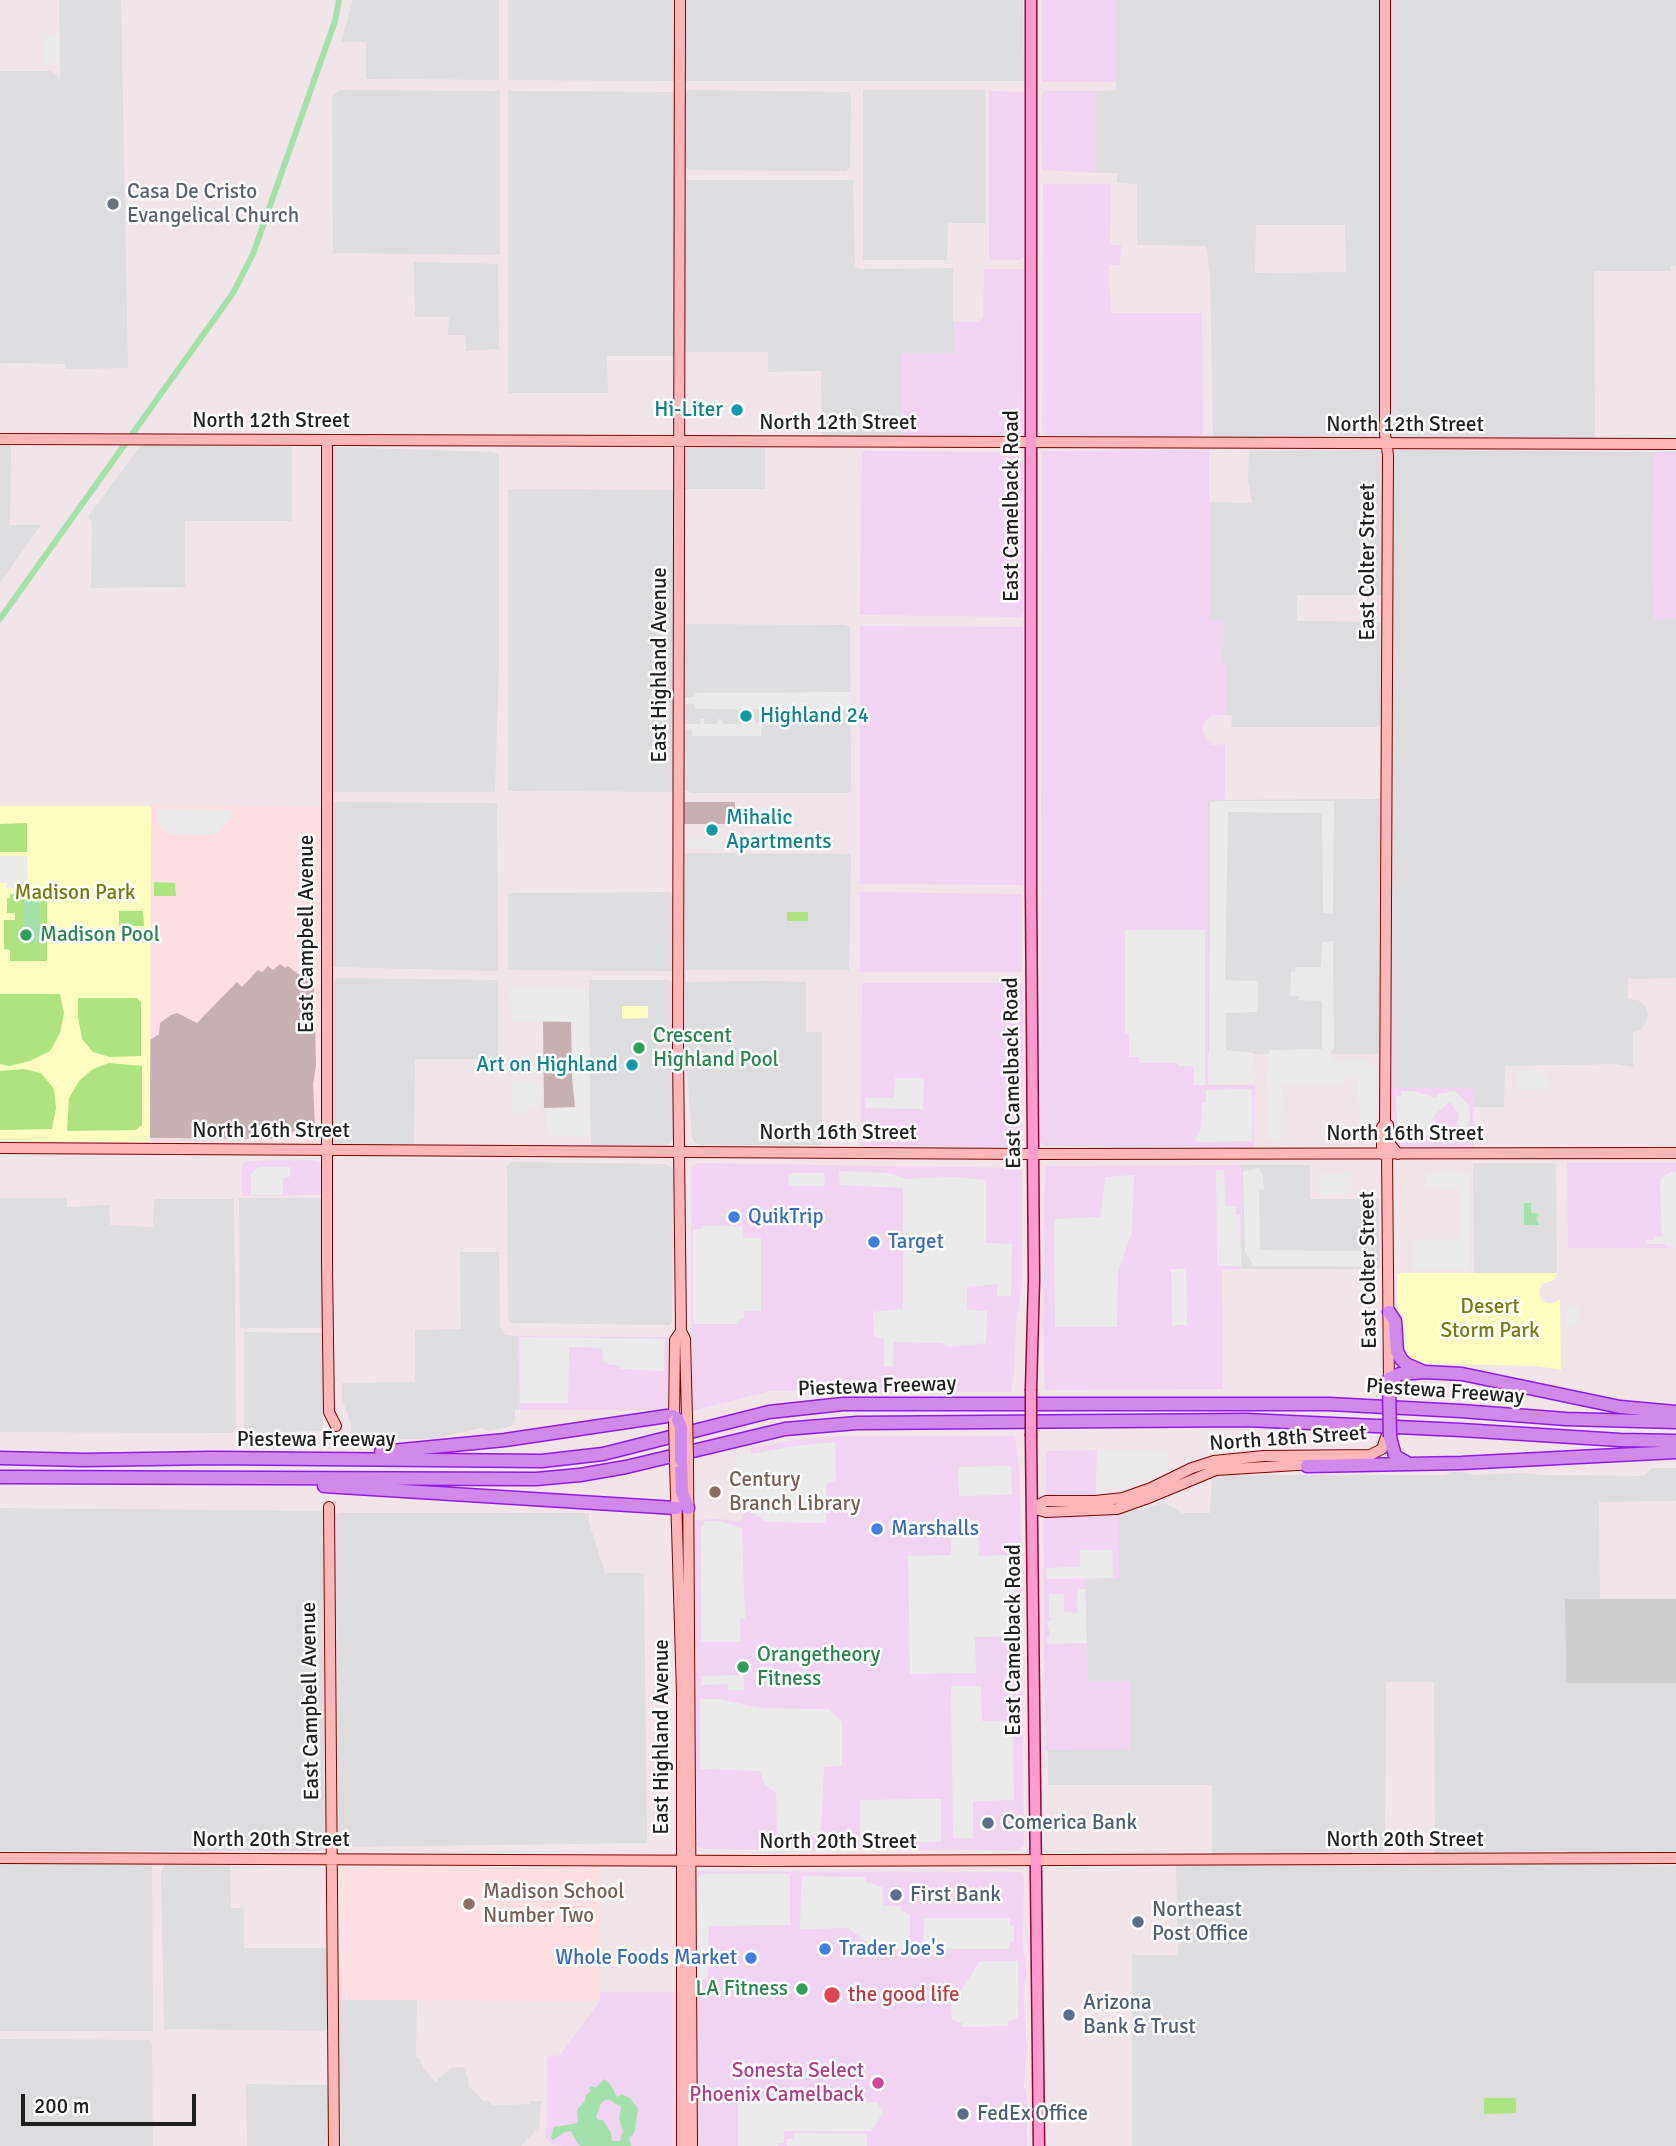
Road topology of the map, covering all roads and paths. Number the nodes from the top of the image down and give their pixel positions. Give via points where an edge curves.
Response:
1 (680, 0) edge
2 (1031, 0) edge
3 (1385, 0) edge
4 (0, 439) edge
5 (327, 440) junction
6 (680, 442) junction
7 (1031, 443) junction
8 (1387, 444) junction
9 (1676, 444) edge
10 (1385, 1124) junction
11 (0, 1148) edge
12 (326, 1150) junction
13 (681, 1152) junction
14 (1676, 1153) edge
15 (1033, 1154) junction
16 (1389, 1154) junction
17 (1389, 1312) junction
18 (1425, 1372) junction
19 (1390, 1382) junction
20 (1676, 1412) edge
21 (678, 1419) junction
22 (1676, 1422) edge
23 (336, 1426) dead end
24 (1390, 1441) junction
25 (1676, 1441) edge
26 (0, 1451) edge
27 (1676, 1452) edge
28 (0, 1458) edge
29 (134, 1458) junction
30 (213, 1458) junction
31 (1409, 1464) junction
32 (1307, 1465) junction
33 (0, 1477) edge
34 (132, 1478) junction
35 (212, 1478) junction
36 (0, 1484) edge
37 (329, 1507) dead end
38 (682, 1508) junction
39 (1032, 1508) junction
40 (0, 1858) edge
41 (1676, 1858) edge
42 (332, 1859) junction
43 (1035, 1860) junction
44 (686, 1861) junction
45 (687, 2096) junction
46 (334, 2146) edge
47 (682, 2146) edge
48 (692, 2146) edge
49 (1039, 2146) edge

1 - 6 street, East Highland Avenue
2 - 7 main road, East Camelback Road
3 - 8 street, East Colter Street
4 - 5 street, North 12th Street
5 - 6 street, North 12th Street
5 - 12 street, East Campbell Avenue
6 - 7 street, North 12th Street
6 - 13 street, East Highland Avenue
7 - 8 street, North 12th Street
7 - 15 main road, East Camelback Road
8 - 9 street, North 12th Street
8 - 10 street, East Colter Street
10 - 16 street, East Colter Street
10 - 16 street, East Colter Street
11 - 12 street, North 16th Street
12 - 13 street, North 16th Street
12 - 23 street, East Campbell Avenue via 329,1412
13 - 15 street, North 16th Street
13 - 21 street, East Highland Avenue via 681,1331 685,1339
14 - 16 street, North 16th Street
15 - 16 street, North 16th Street
15 - 39 main road, East Camelback Road, bridge
16 - 17 street, East Colter Street
17 - 18 highway via 1395,1321 1401,1359
17 - 19 street, East Colter Street
18 - 19 highway via 1399,1374
18 - 20 highway via 1484,1377 1620,1407
19 - 24 highway, bridge
21 - 30 highway via 429,1449
21 - 38 highway, bridge
22 - 30 highway, Piestewa Freeway via 1329,1404 832,1405 769,1412 632,1447 563,1459
24 - 31 highway via 1398,1460
24 - 32 street, North 18th Street via 1385,1458 1376,1461
24 - 39 street, North 18th Street via 1370,1455 1214,1461 1123,1498 1046,1501
25 - 35 highway, Piestewa Freeway via 1247,1420 857,1423 762,1433 626,1467 547,1478
26 - 29 highway
27 - 31 highway
28 - 29 highway, Piestewa Freeway
29 - 30 highway, Piestewa Freeway
31 - 32 highway
32 - 39 street, North 18th Street via 1216,1470 1117,1508 1046,1512
33 - 34 highway, Piestewa Freeway
34 - 35 highway, Piestewa Freeway
34 - 36 highway
35 - 38 highway
37 - 42 street, East Campbell Avenue
38 - 44 street, East Highland Avenue
39 - 43 main road, East Camelback Road
40 - 42 street, North 20th Street
41 - 43 street, North 20th Street
42 - 44 street, North 20th Street
42 - 46 street, East Campbell Avenue
43 - 44 street, North 20th Street
43 - 49 main road, East Camelback Road
44 - 45 street, East Highland Avenue
45 - 47 street, East Highland Avenue
45 - 48 street, East Highland Avenue

